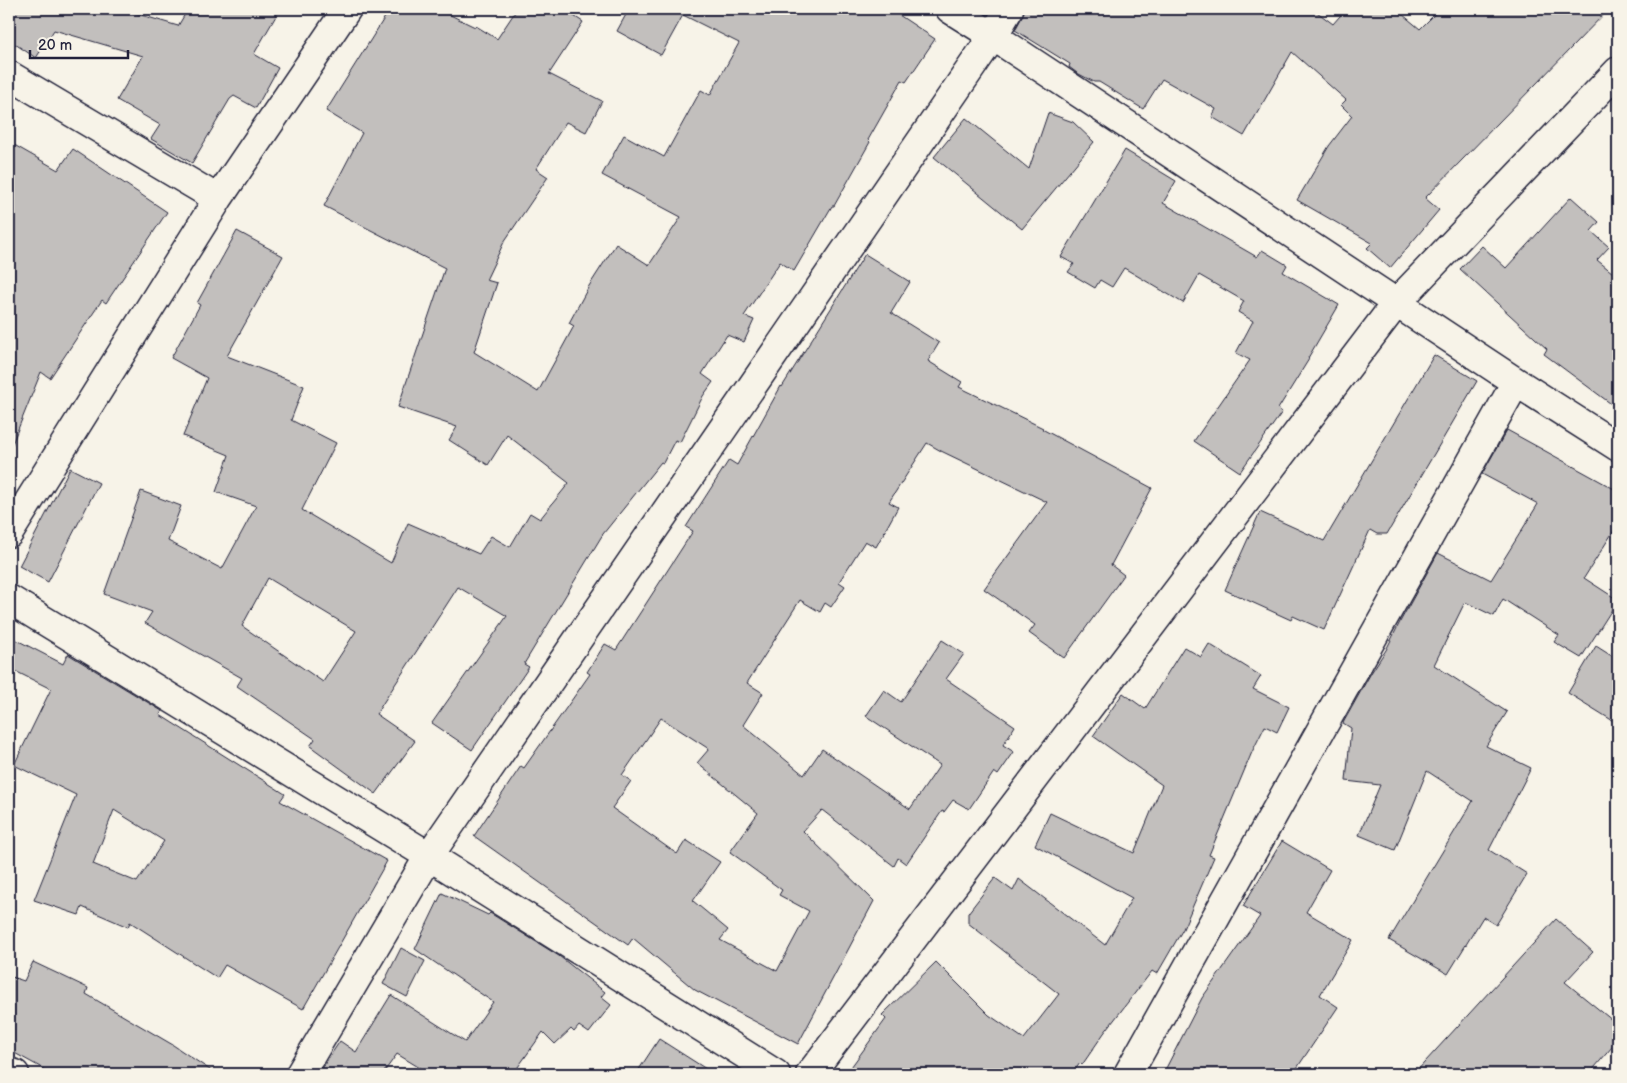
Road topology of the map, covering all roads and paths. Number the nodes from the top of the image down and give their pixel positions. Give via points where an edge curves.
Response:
1 (347, 9) edge
2 (950, 9) edge
3 (1009, 9) edge
4 (994, 36) junction
5 (1618, 71) edge
6 (9, 75) edge
7 (218, 199) junction
8 (1397, 302) junction
9 (1516, 382) junction
10 (1618, 447) edge
11 (9, 533) edge
12 (9, 600) edge
13 (429, 856) junction
14 (9, 1072) edge
15 (15, 1074) edge
16 (300, 1074) edge
17 (776, 1074) edge
18 (810, 1074) edge
19 (1128, 1074) edge

1 - 7 street
2 - 4 street
3 - 4 street
4 - 8 street
4 - 13 street
5 - 8 street
6 - 7 street
7 - 11 street
8 - 9 street
8 - 18 street
9 - 10 street
9 - 19 street
12 - 13 street
13 - 16 street
13 - 17 street
14 - 15 street

